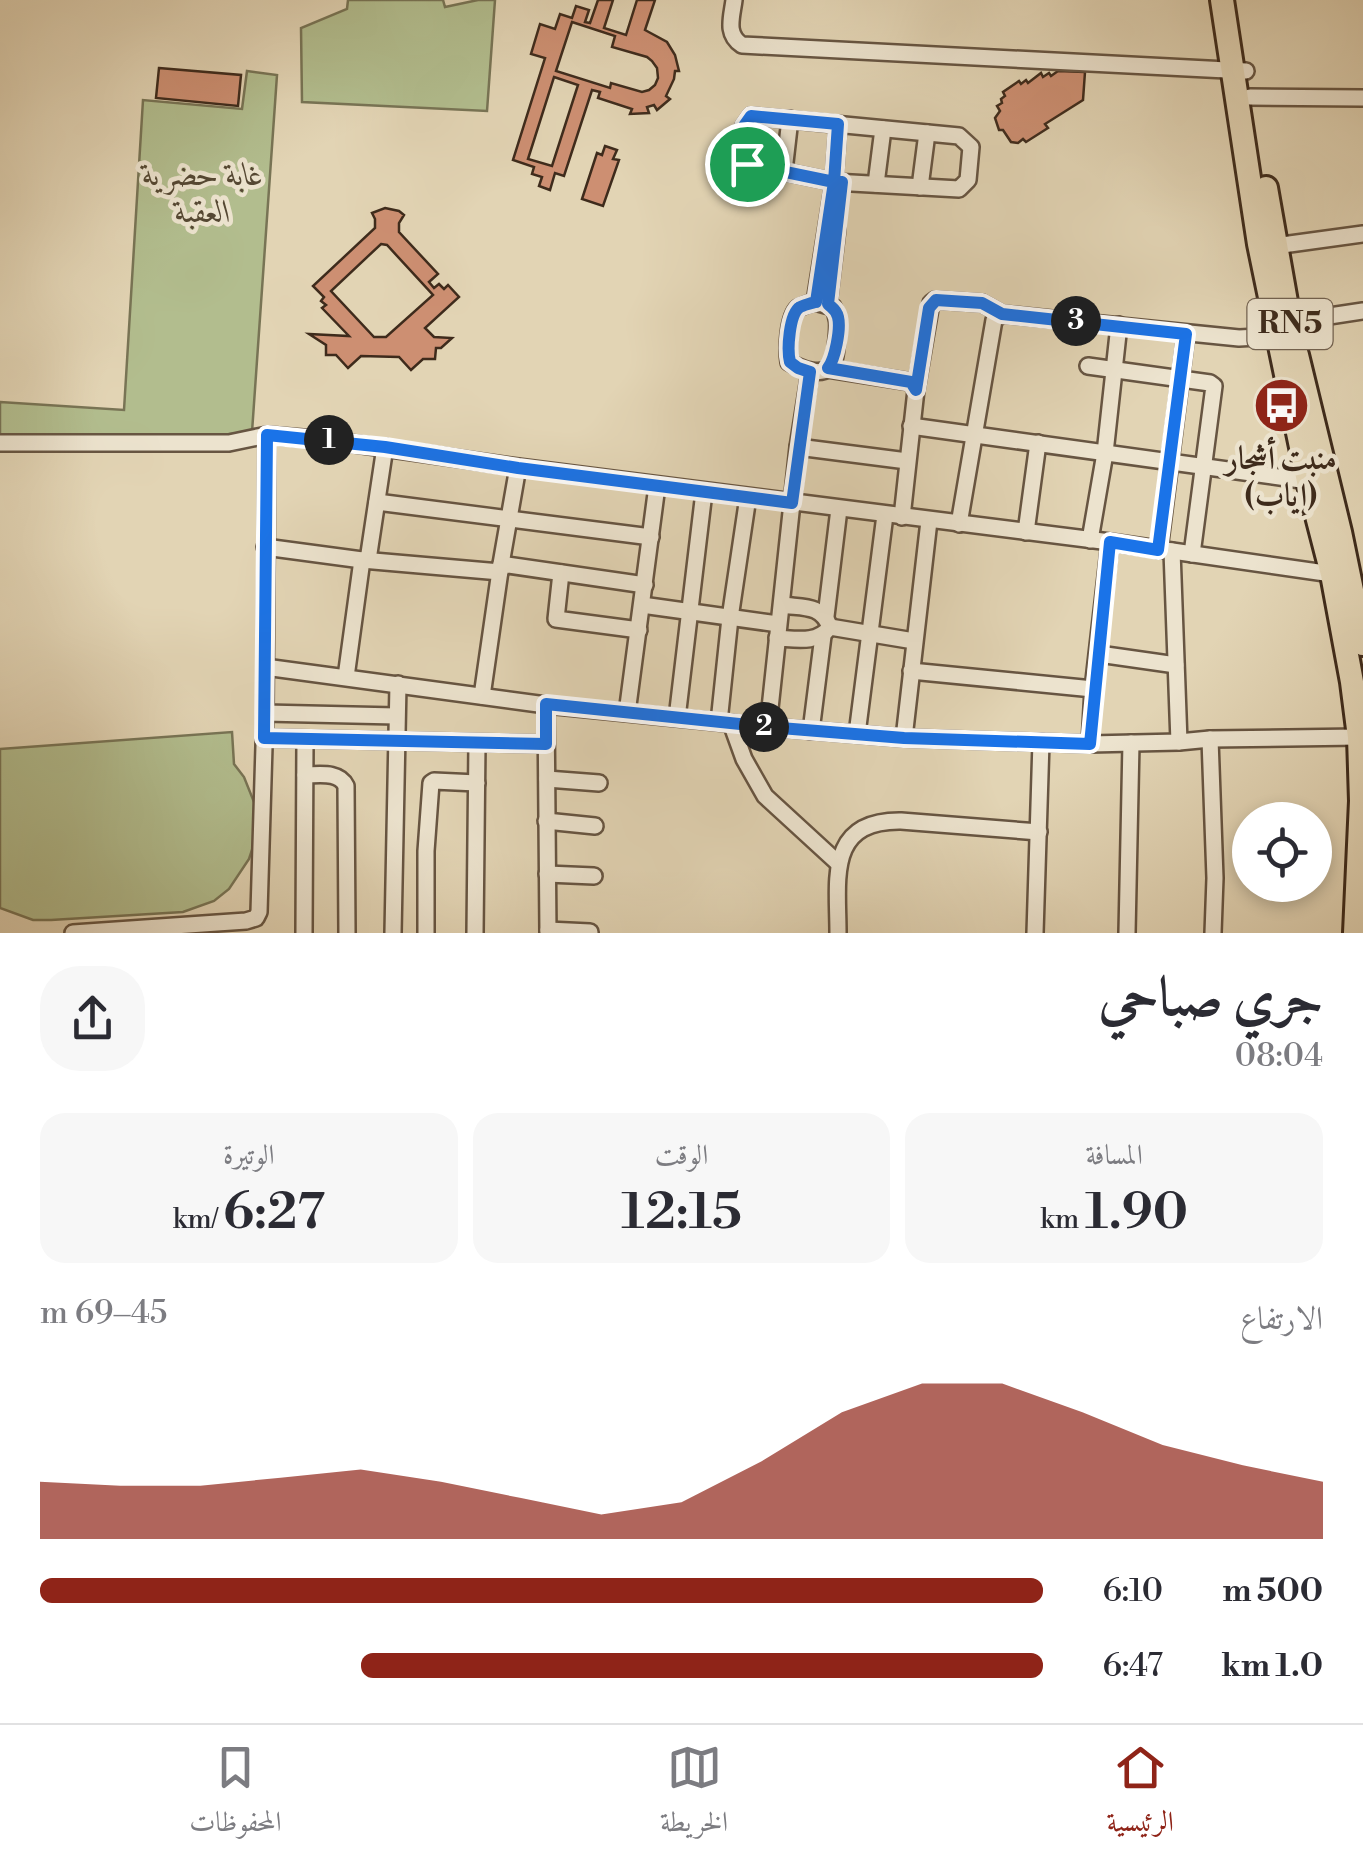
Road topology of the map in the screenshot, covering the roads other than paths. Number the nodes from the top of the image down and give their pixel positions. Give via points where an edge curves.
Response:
1 (734, 0) edge
2 (1222, 0) edge
3 (1236, 0) edge
4 (1239, 71) junction
5 (1250, 97) junction
6 (1363, 98) edge
7 (790, 119) junction
8 (838, 124) junction
9 (884, 128) junction
10 (927, 133) junction
11 (784, 170) junction
12 (838, 182) junction
13 (876, 184) junction
14 (920, 187) junction
15 (1363, 234) edge
16 (1276, 246) junction
17 (822, 303) junction
18 (1363, 310) edge
19 (1002, 314) junction
20 (1119, 325) junction
21 (1284, 329) junction
22 (1186, 334) junction
23 (1088, 366) dead end
24 (828, 368) junction
25 (1114, 369) junction
26 (810, 372) junction
27 (1180, 378) junction
28 (916, 390) junction
29 (910, 426) junction
30 (974, 434) junction
31 (267, 435) junction
32 (1038, 443) junction
33 (0, 444) edge
34 (385, 447) junction
35 (798, 447) junction
36 (1105, 453) junction
37 (907, 461) junction
38 (1169, 462) junction
39 (1205, 467) junction
40 (518, 468) junction
41 (1308, 480) junction
42 (658, 486) junction
43 (704, 492) junction
44 (748, 498) junction
45 (377, 502) junction
46 (792, 503) junction
47 (839, 509) junction
48 (884, 515) junction
49 (902, 517) junction
50 (509, 520) junction
51 (928, 520) junction
52 (959, 524) junction
53 (1026, 532) junction
54 (651, 537) junction
55 (1090, 540) junction
56 (1110, 542) junction
57 (265, 547) junction
58 (1165, 550) junction
59 (1192, 554) junction
60 (365, 560) junction
61 (500, 568) junction
62 (561, 573) junction
63 (1332, 574) junction
64 (645, 585) junction
65 (642, 605) junction
66 (782, 605) junction
67 (688, 612) junction
68 (730, 618) junction
69 (826, 626) junction
70 (639, 630) junction
71 (778, 631) junction
72 (870, 635) junction
73 (914, 641) junction
74 (1363, 644) edge
75 (1099, 654) junction
76 (1176, 665) junction
77 (265, 666) junction
78 (911, 671) junction
79 (346, 678) junction
80 (398, 684) junction
81 (1094, 689) junction
82 (482, 696) junction
83 (546, 704) junction
84 (628, 713) junction
85 (265, 714) junction
86 (396, 716) junction
87 (676, 718) junction
88 (725, 723) junction
89 (768, 727) junction
90 (811, 731) junction
91 (857, 734) junction
92 (1359, 737) junction
93 (264, 738) junction
94 (904, 738) junction
95 (1210, 738) junction
96 (304, 740) junction
97 (398, 742) junction
98 (1042, 742) junction
99 (1179, 742) junction
100 (477, 743) junction
101 (1131, 743) junction
102 (546, 744) junction
103 (1090, 744) junction
104 (304, 775) junction
105 (547, 778) junction
106 (598, 782) dead end
107 (477, 783) junction
108 (546, 821) junction
109 (595, 826) dead end
110 (1038, 832) junction
111 (838, 862) junction
112 (547, 874) junction
113 (594, 876) dead end
114 (548, 931) edge
115 (590, 932) edge
116 (72, 933) edge
117 (304, 933) edge
118 (347, 933) edge
119 (394, 933) edge
120 (426, 933) edge
121 (475, 933) edge
122 (838, 933) edge
123 (1035, 933) edge
124 (1127, 933) edge
125 (1214, 933) edge
126 (1356, 933) edge

1 - 4 street via 730,32 742,45
2 - 4 highway, RN5
3 - 4 highway, RN5
4 - 5 highway, RN5
4 - 21 highway, RN5 via 1259,244
5 - 6 street
5 - 16 highway, RN5
7 - 8 street
7 - 11 street
7 - 11 street via 751,116 740,157
8 - 9 street
8 - 12 street
9 - 10 street
9 - 13 street
10 - 14 street
10 - 14 street via 966,140 968,180 958,189
11 - 12 street
12 - 13 street
12 - 17 street
13 - 14 street
15 - 16 street
16 - 21 highway, RN5
17 - 24 street via 839,320
17 - 26 street via 793,314 790,362
18 - 21 street
19 - 20 street
19 - 28 street via 982,303 931,303
19 - 30 street via 994,320
20 - 22 street
20 - 25 street
21 - 22 street via 1239,338
21 - 41 highway, RN5
21 - 74 highway, RN5
22 - 27 street
23 - 25 street
24 - 26 street
24 - 28 street via 911,382
25 - 27 street
25 - 36 street
26 - 35 street
27 - 38 street
27 - 39 street via 1214,386
28 - 29 street
29 - 30 street
29 - 37 street
30 - 32 street
30 - 52 street
31 - 33 street via 229,443
31 - 34 street
31 - 57 street
32 - 36 street
32 - 53 street
34 - 40 street
34 - 45 street
35 - 37 street
35 - 46 street
36 - 38 street
36 - 55 street
37 - 49 street
38 - 39 street
38 - 58 street
39 - 41 street
39 - 59 street
40 - 42 street
40 - 50 street
41 - 63 highway, RN5
42 - 43 street
42 - 54 street
43 - 44 street
43 - 67 street
44 - 46 street
44 - 68 street
45 - 50 street
45 - 60 street
46 - 47 street
46 - 66 street
47 - 48 street
47 - 69 street
48 - 49 street
48 - 72 street
49 - 51 street
50 - 54 street
50 - 61 street
51 - 52 street
51 - 73 street
52 - 53 street
53 - 55 street
54 - 64 street
55 - 56 street
56 - 58 street
56 - 75 street
57 - 60 street
57 - 77 street
58 - 59 street
58 - 76 street
59 - 63 street
60 - 61 street
60 - 79 street
61 - 62 street
61 - 82 street
62 - 64 street
62 - 70 street via 556,619
63 - 92 highway, RN5
64 - 65 street
65 - 67 street
65 - 70 street
66 - 69 street via 818,610
66 - 71 street
67 - 68 street
67 - 87 street
68 - 71 street
68 - 88 street
69 - 71 street via 814,639
69 - 72 street
69 - 90 street
70 - 84 street
71 - 89 street
72 - 73 street
72 - 91 street
73 - 78 street
75 - 76 street
75 - 81 street
76 - 99 street
77 - 79 street
77 - 85 street
78 - 81 street
78 - 94 street
79 - 80 street
80 - 82 street
80 - 86 street
81 - 103 street
82 - 83 street
83 - 84 street
83 - 102 street
84 - 87 street
85 - 86 street
85 - 93 street
86 - 97 street
87 - 88 street
88 - 89 street
88 - 111 street via 765,796
89 - 90 street
90 - 91 street
91 - 94 street
92 - 95 street
92 - 126 highway, RN5
93 - 96 street
93 - 116 street via 256,918
94 - 98 street
95 - 99 street
95 - 125 street
96 - 97 street
96 - 104 street
97 - 100 street
97 - 119 street
98 - 103 street
98 - 110 street
99 - 101 street
100 - 102 street
100 - 107 street
101 - 103 street
101 - 124 street
102 - 105 street
104 - 117 street
104 - 118 street via 336,776 346,786
105 - 106 street
105 - 108 street
107 - 120 street via 434,781 429,789
107 - 121 street
108 - 109 street
108 - 112 street
110 - 111 street via 885,821 859,831
110 - 123 street
111 - 122 street
112 - 113 street
112 - 114 street
114 - 115 street

